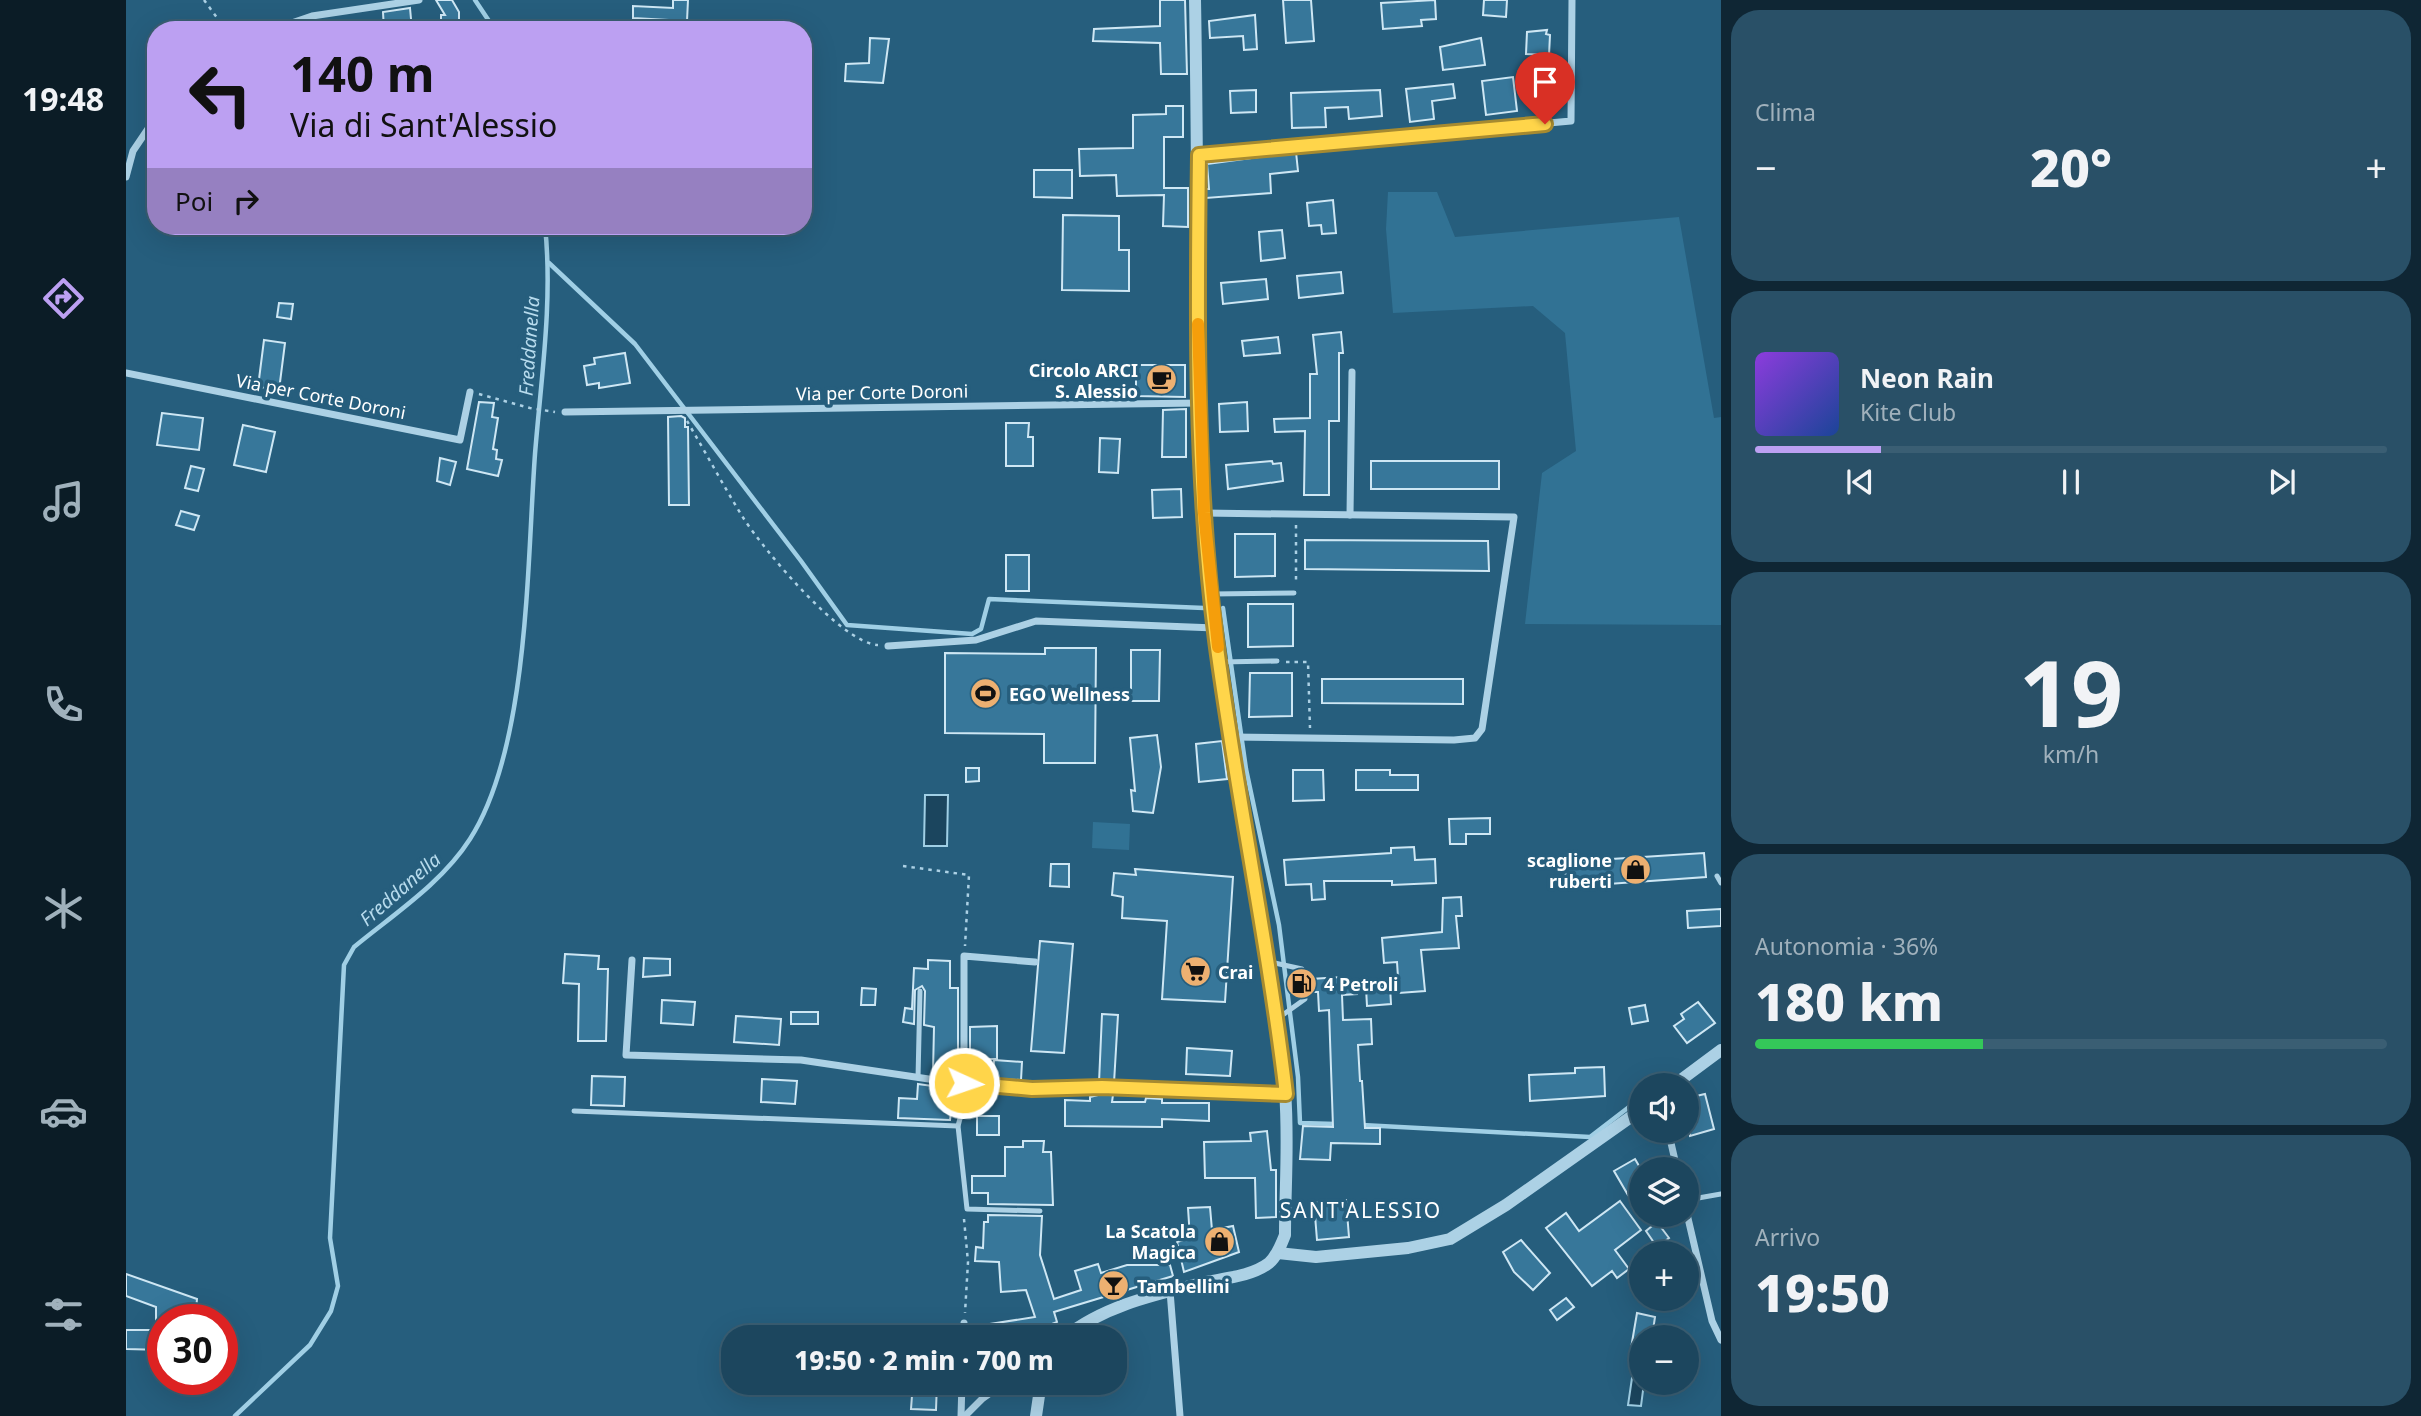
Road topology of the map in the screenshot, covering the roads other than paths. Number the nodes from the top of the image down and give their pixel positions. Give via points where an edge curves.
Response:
1 (419, 0) edge
2 (1195, 0) edge
3 (1572, 0) edge
4 (297, 21) edge
5 (147, 130) edge
6 (1199, 155) junction
7 (126, 177) edge
8 (1352, 372) dead end
9 (126, 373) edge
10 (470, 392) road end
11 (1199, 403) junction
12 (565, 412) dead end
13 (1204, 513) junction
14 (1350, 515) junction
15 (1294, 593) road end
16 (1212, 594) junction
17 (1215, 628) junction
18 (888, 646) road end
19 (1277, 661) road end
20 (1224, 662) junction
21 (1233, 737) junction
22 (1717, 876) dead end
23 (1721, 883) edge
24 (632, 960) dead end
25 (1035, 962) dead end
26 (1270, 962) junction
27 (920, 991) dead end
28 (1277, 1019) junction
29 (1721, 1050) edge
30 (1690, 1073) edge
31 (918, 1078) junction
32 (967, 1084) junction
33 (1286, 1094) junction
34 (574, 1111) dead end
35 (1629, 1117) edge
36 (958, 1126) junction
37 (1721, 1194) edge
38 (1699, 1198) edge
39 (1040, 1211) dead end
40 (1690, 1227) edge
41 (1278, 1253) junction
42 (1170, 1291) junction
43 (1082, 1325) edge
44 (1721, 1340) edge
45 (962, 1395) edge
46 (990, 1395) edge
47 (1039, 1395) edge
48 (963, 1416) edge
49 (1036, 1416) edge
50 (1180, 1416) edge

1 - 4 street
2 - 6 street
3 - 6 street via 1571,121
5 - 7 street via 132,151
6 - 11 street
8 - 14 street
9 - 10 street, Via per Corte Doroni via 460,440
11 - 12 street, Via per Corte Doroni
11 - 13 street
13 - 14 street
13 - 16 street
14 - 21 street via 1514,517 1482,729 1475,738 1454,740
15 - 16 lane
16 - 17 street
17 - 18 street via 1036,621 976,640
17 - 20 street
19 - 20 lane
20 - 21 street
21 - 26 street
22 - 23 lane
24 - 31 street via 626,1055 801,1060
25 - 32 street via 964,956
26 - 28 street
26 - 28 lane via 1302,969 1305,999
27 - 31 lane
28 - 33 street
29 - 30 street
31 - 32 street
32 - 33 street
32 - 36 lane
33 - 41 street via 1285,1235
34 - 36 lane
35 - 41 street via 1450,1239 1316,1257
36 - 39 lane via 967,1209
37 - 38 lane
40 - 44 street via 1712,1321
41 - 42 street via 1254,1271
42 - 43 street via 1098,1314
42 - 50 street
45 - 48 street
46 - 48 street
47 - 49 street

